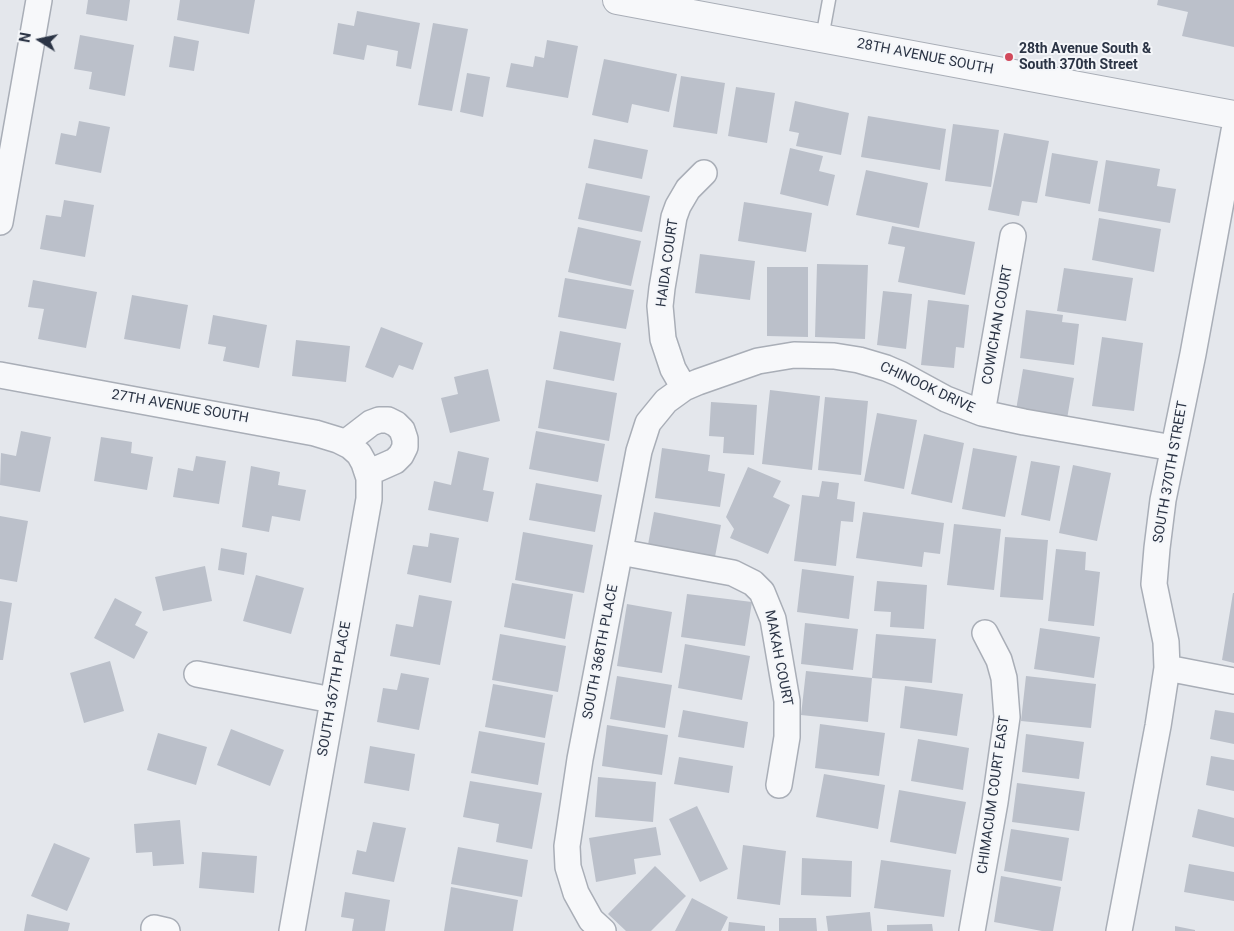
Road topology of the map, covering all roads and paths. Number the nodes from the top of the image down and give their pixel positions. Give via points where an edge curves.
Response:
1 (38, 0) edge
2 (617, 0) edge
3 (829, 0) edge
4 (822, 38) junction
5 (1234, 115) edge
6 (1234, 131) edge
7 (704, 174) dead end
8 (0, 222) edge
9 (1013, 236) dead end
10 (0, 375) edge
11 (684, 388) junction
12 (982, 413) junction
13 (350, 447) junction
14 (1173, 448) junction
15 (368, 473) junction
16 (620, 552) junction
17 (985, 633) dead end
18 (1167, 668) junction
19 (197, 674) dead end
20 (1234, 681) edge
21 (332, 700) junction
22 (779, 785) dead end
23 (598, 929) edge
24 (292, 931) edge
25 (972, 931) edge
26 (1119, 931) edge

1 - 8 street
2 - 4 street, 28TH AVENUE SOUTH
3 - 4 lane
4 - 5 street, 28TH AVENUE SOUTH
6 - 14 street, SOUTH 370TH STREET
7 - 11 street, HAIDA COURT via 688,189 678,206 662,288 663,339 673,369
9 - 12 street, COWICHAN COURT
10 - 13 street, 27TH AVENUE SOUTH via 298,429 327,436
11 - 12 street, CHINOOK DRIVE via 774,357 834,356 886,368 952,402
11 - 16 street, SOUTH 368TH PLACE via 661,406 645,432 634,470
12 - 14 street, CHINOOK DRIVE
13 - 15 street, SOUTH 367TH PLACE via 362,459
13 - 15 street via 371,422 388,420 402,430 405,447 401,455
14 - 18 street, SOUTH 370TH STREET via 1163,500 1154,584 1166,642
15 - 21 street, SOUTH 367TH PLACE via 369,499
16 - 22 street, MAKAH COURT via 734,573 762,592 773,620 787,700 787,737
16 - 23 street, SOUTH 368TH PLACE via 580,759 567,846 568,866 576,893
17 - 25 street, CHIMACUM COURT EAST via 1004,678 1007,717
18 - 20 street
18 - 26 street, SOUTH 370TH STREET
19 - 21 street
21 - 24 street, SOUTH 367TH PLACE

